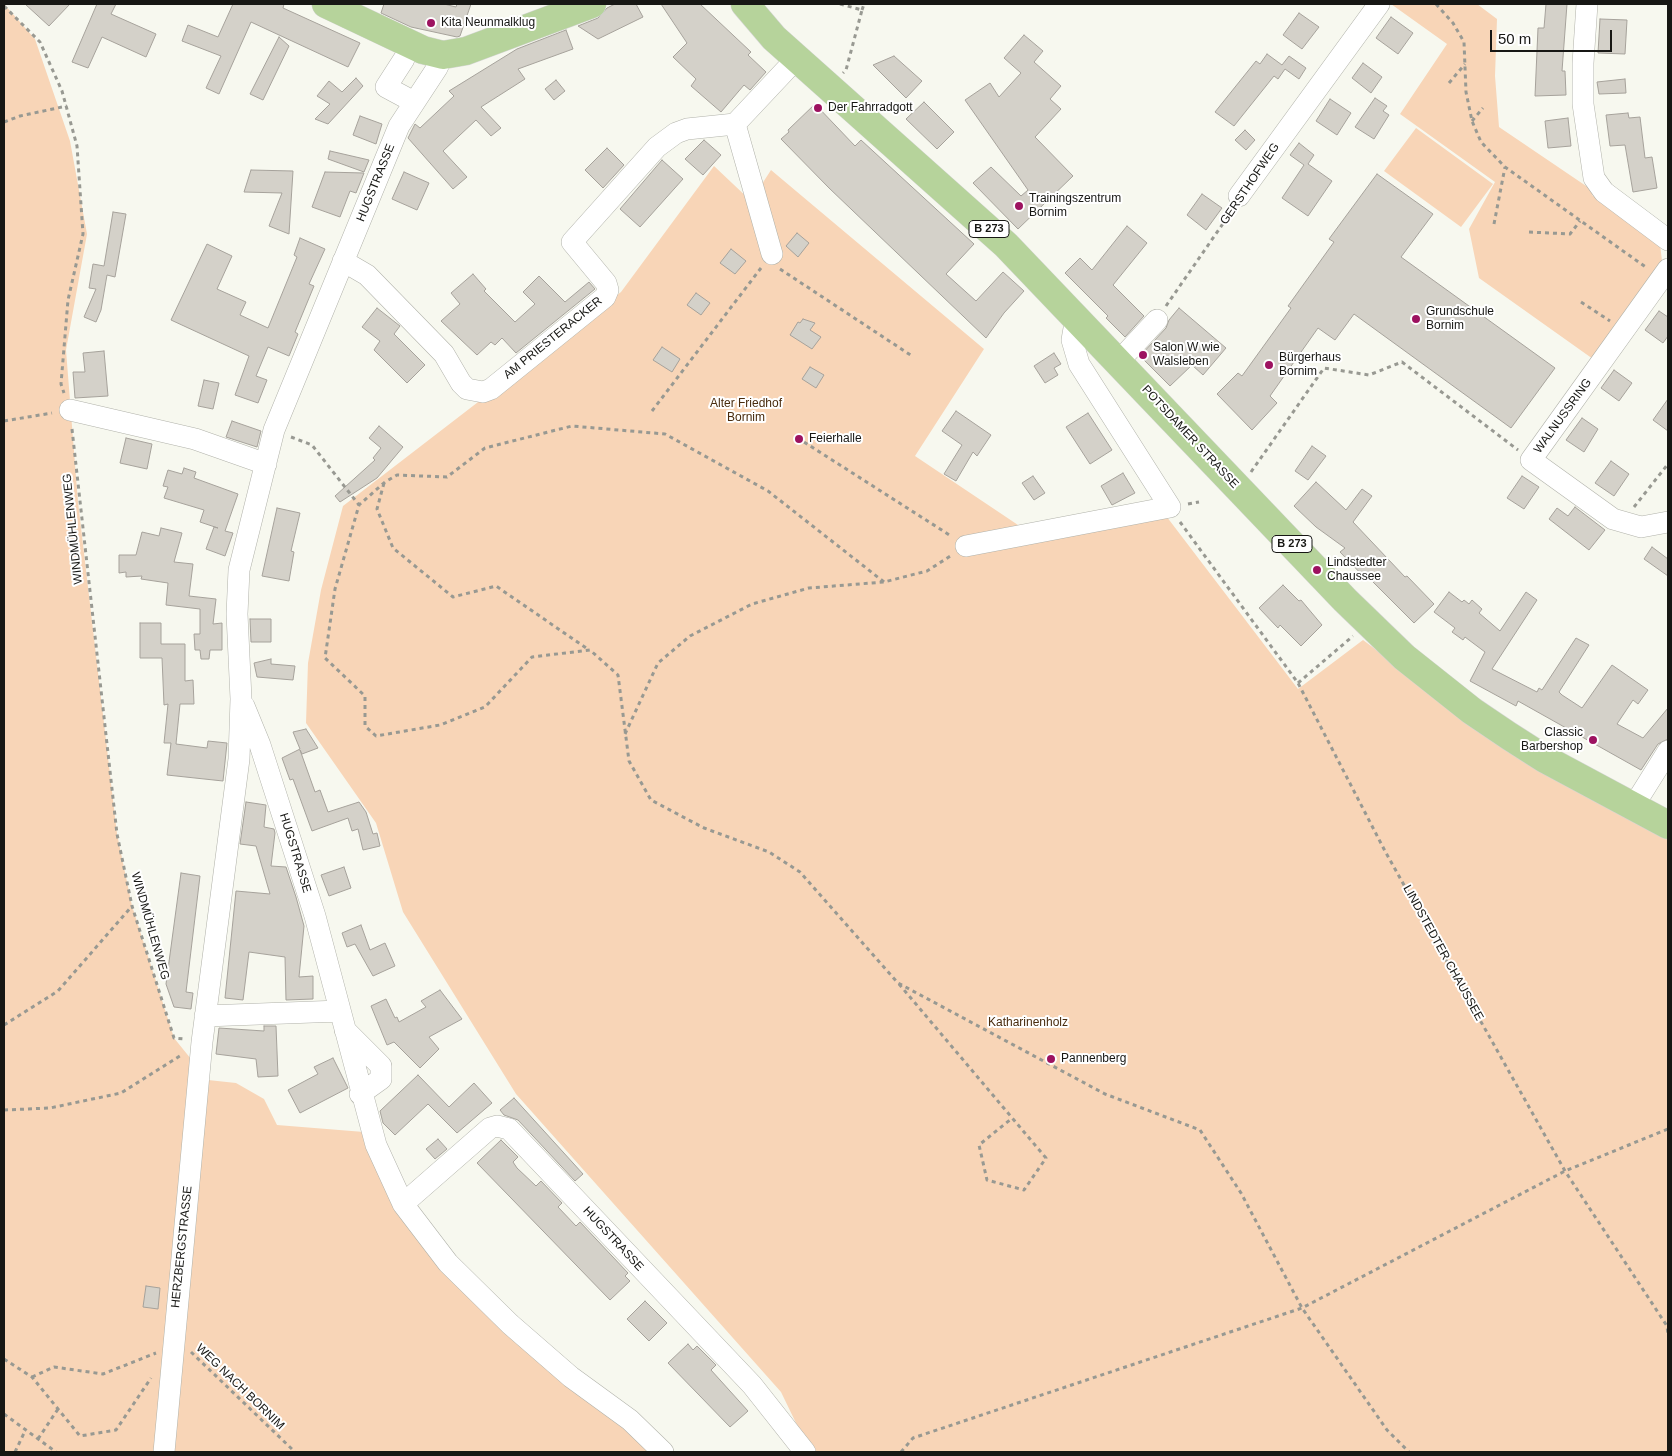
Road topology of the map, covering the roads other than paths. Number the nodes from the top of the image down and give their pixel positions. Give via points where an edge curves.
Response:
1 (326, 4) edge
2 (592, 4) edge
3 (745, 4) edge
4 (1379, 4) edge
5 (1588, 4) edge
6 (443, 56) junction
7 (797, 58) junction
8 (404, 59) dead end
9 (414, 102) junction
10 (735, 124) junction
11 (1239, 196) road end
12 (1668, 240) edge
13 (772, 254) road end
14 (343, 262) junction
15 (1665, 274) edge
16 (1076, 317) junction
17 (1156, 320) road end
18 (1118, 361) junction
19 (70, 410) road end
20 (266, 464) junction
21 (1668, 523) edge
22 (966, 546) road end
23 (241, 699) junction
24 (1668, 751) edge
25 (1633, 807) junction
26 (1668, 826) edge
27 (205, 1016) junction
28 (342, 1021) junction
29 (202, 1042) joint
30 (403, 1204) junction
31 (164, 1452) edge
32 (662, 1452) edge
33 (805, 1452) edge

1 - 6 main road via 423,50
2 - 6 main road via 466,51
3 - 7 main road, POTSDAMER STRASSE / B 273 via 774,38
4 - 11 street, GERSTHOFWEG
5 - 12 street via 1583,53 1583,104 1594,178 1604,192
6 - 9 street, HUGSTRASSE
7 - 10 street
7 - 16 main road, POTSDAMER STRASSE / B 273 via 1006,244
8 - 9 street via 386,87
9 - 14 street, HUGSTRASSE via 399,126
10 - 13 street
10 - 14 street, AM PRIESTERACKER via 687,129 657,147 572,242 606,282 608,290 605,297 491,389 483,392 467,389 444,354 367,275
14 - 20 street, HUGSTRASSE via 274,430
15 - 21 street, WALNUSSRING via 1531,460 1613,519 1641,528
16 - 18 main road, POTSDAMER STRASSE / B 273
16 - 22 street via 1072,340 1079,364 1170,507
17 - 18 street
18 - 25 main road, POTSDAMER STRASSE / B 273 via 1368,623 1426,676 1472,712 1545,759
19 - 20 street via 195,439
20 - 23 street, HUGSTRASSE via 238,576
23 - 27 street, HUGSTRASSE via 231,827
23 - 28 street, HUGSTRASSE via 260,745 295,852
24 - 25 street
25 - 26 main road, POTSDAMER STRASSE / B 273
27 - 28 street
27 - 29 street, HUGSTRASSE
28 - 30 street, HUGSTRASSE via 381,1066 381,1079 360,1094 376,1145
29 - 31 street, HERZBERGSTRASSE
30 - 32 street, HUGSTRASSE via 448,1263 510,1324 571,1377 630,1420
30 - 33 street, HUGSTRASSE via 490,1128 509,1129 752,1385

